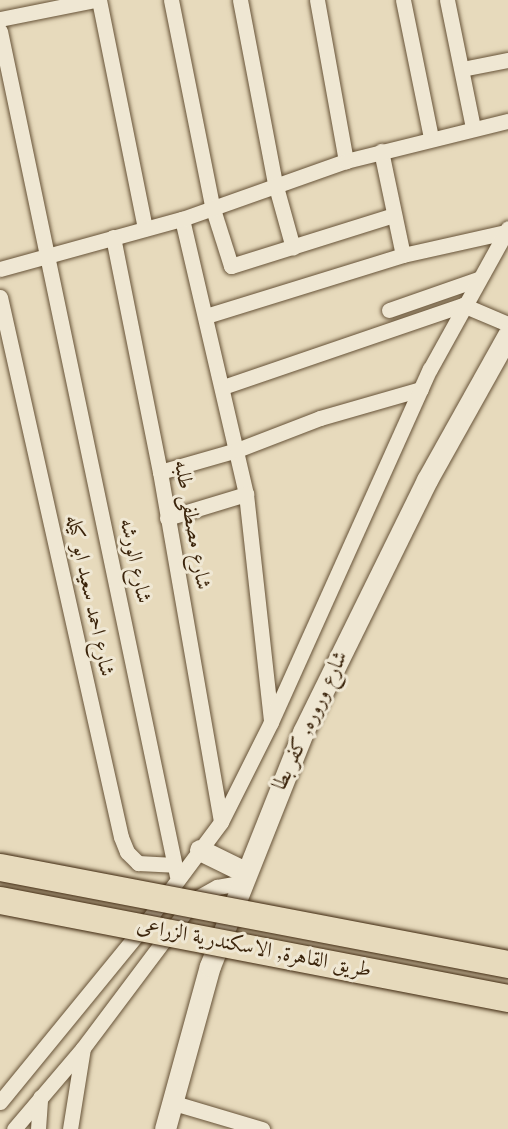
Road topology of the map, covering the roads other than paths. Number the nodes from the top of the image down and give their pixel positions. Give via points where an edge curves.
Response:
1 (94, 0) edge
2 (99, 0) edge
3 (171, 0) edge
4 (240, 0) edge
5 (317, 0) edge
6 (403, 0) edge
7 (447, 0) edge
8 (0, 19) edge
9 (0, 31) edge
10 (508, 60) edge
11 (462, 69) junction
12 (508, 121) edge
13 (473, 128) junction
14 (431, 138) junction
15 (381, 151) junction
16 (346, 161) junction
17 (275, 183) junction
18 (212, 206) junction
19 (394, 215) junction
20 (182, 219) junction
21 (145, 228) junction
22 (507, 230) edge
23 (113, 237) junction
24 (293, 248) junction
25 (49, 254) junction
26 (403, 255) junction
27 (0, 269) edge
28 (478, 279) junction
29 (0, 297) edge
30 (463, 305) junction
31 (389, 310) dead end
32 (206, 316) junction
33 (508, 324) edge
34 (508, 335) edge
35 (223, 387) junction
36 (421, 389) junction
37 (237, 450) junction
38 (160, 472) junction
39 (246, 494) junction
40 (167, 518) junction
41 (271, 722) junction
42 (221, 822) junction
43 (200, 850) junction
44 (0, 867) edge
45 (176, 870) junction
46 (242, 877) junction
47 (0, 900) edge
48 (508, 964) edge
49 (508, 998) edge
50 (83, 1048) junction
51 (40, 1096) junction
52 (0, 1102) edge
53 (174, 1103) junction
54 (14, 1129) edge
55 (38, 1129) edge
56 (70, 1129) edge
57 (165, 1129) edge
58 (262, 1129) edge

1 - 8 street
2 - 21 street
3 - 18 street
4 - 17 street
5 - 16 street
6 - 14 street
7 - 11 street
9 - 25 street, شارع الورشه
10 - 11 street
11 - 13 street
12 - 13 street
13 - 14 street
14 - 15 street
15 - 16 street
15 - 19 street
16 - 17 street
17 - 18 street
17 - 24 street
18 - 20 street
18 - 24 street via 231,266
19 - 24 street
19 - 26 street
20 - 21 street
20 - 32 street
21 - 23 street
22 - 26 street
22 - 28 street
23 - 25 street
23 - 38 street, شارع مصطفى طلبه
25 - 27 street
25 - 45 street, شارع الورشه
26 - 32 street
28 - 30 street
28 - 31 street
29 - 45 street, شارع احمد سعيد ابو كيله via 121,837 138,864
30 - 33 street
30 - 35 street
30 - 36 street
32 - 35 street
34 - 46 street, شارع وروره, كفر بطا via 427,480 303,732
35 - 37 street
36 - 37 street via 320,418
36 - 41 street
37 - 38 street
37 - 39 street
38 - 40 street, شارع مصطفى طلبه
39 - 40 street
39 - 41 street
40 - 42 street, شارع مصطفى طلبه
41 - 42 street
42 - 43 street
43 - 45 street
43 - 46 street
44 - 48 highway, طريق القاهرة, الاسكندرية الزراعى, bridge
45 - 52 street via 136,936
46 - 50 street via 195,899
46 - 53 street, شارع وروره, كفر بطا via 210,966
47 - 49 highway, طريق القاهرة, الاسكندرية الزراعى, bridge
50 - 51 street
50 - 56 street
51 - 54 street
51 - 55 street
53 - 57 street, شارع وروره, كفر بطا
53 - 58 street

